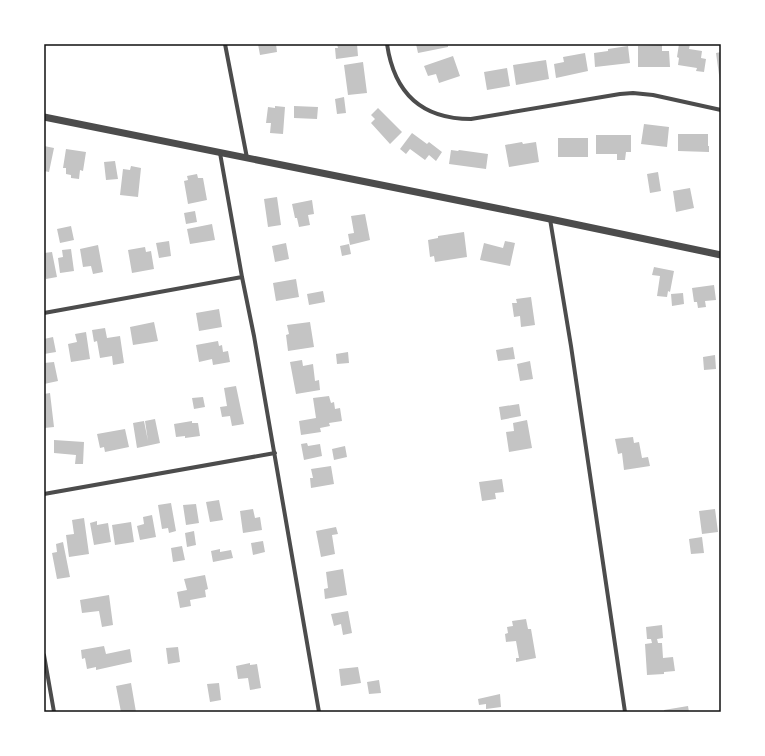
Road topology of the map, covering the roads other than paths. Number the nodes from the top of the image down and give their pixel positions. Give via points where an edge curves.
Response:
1 (225, 44) edge
2 (387, 44) edge
3 (721, 110) edge
4 (44, 117) edge
5 (220, 152) junction
6 (247, 158) junction
7 (550, 219) junction
8 (721, 255) edge
9 (242, 277) junction
10 (44, 313) edge
11 (275, 453) junction
12 (44, 494) edge
13 (44, 655) edge
14 (54, 712) edge
15 (319, 712) edge
16 (625, 712) edge

1 - 6 street
2 - 3 street via 392,68 402,87 418,105 450,118 471,119 633,93
4 - 5 street
5 - 6 street
5 - 9 street
6 - 7 street
7 - 8 street
7 - 16 street
9 - 10 street
9 - 11 street
11 - 12 street
11 - 15 street
13 - 14 street

